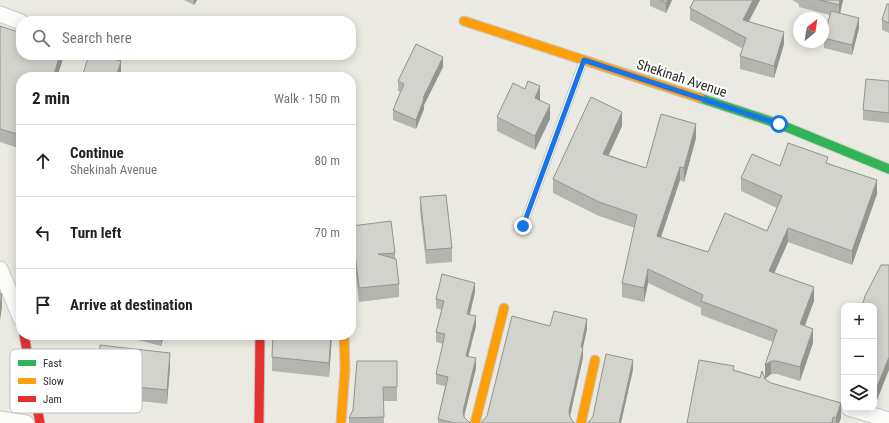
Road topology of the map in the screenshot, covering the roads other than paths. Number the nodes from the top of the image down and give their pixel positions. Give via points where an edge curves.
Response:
1 (0, 14) edge
2 (16, 20) edge
3 (464, 21) dead end
4 (584, 60) junction
5 (889, 169) edge
6 (523, 226) dead end
7 (0, 269) edge
8 (16, 307) edge
9 (504, 308) dead end
10 (260, 340) edge
11 (344, 340) edge
12 (595, 360) dead end
13 (859, 411) edge
14 (38, 413) edge
15 (0, 419) edge
16 (889, 420) edge
17 (26, 423) edge
18 (40, 423) edge
19 (260, 423) edge
20 (341, 423) edge
21 (475, 423) edge
22 (581, 423) edge

1 - 2 street
3 - 4 street, Shekinah Avenue
4 - 5 street, Shekinah Avenue via 779,124
4 - 6 lane
7 - 8 street
9 - 21 street
10 - 19 street
11 - 20 street
12 - 22 street
13 - 16 street
14 - 18 street
15 - 17 street

